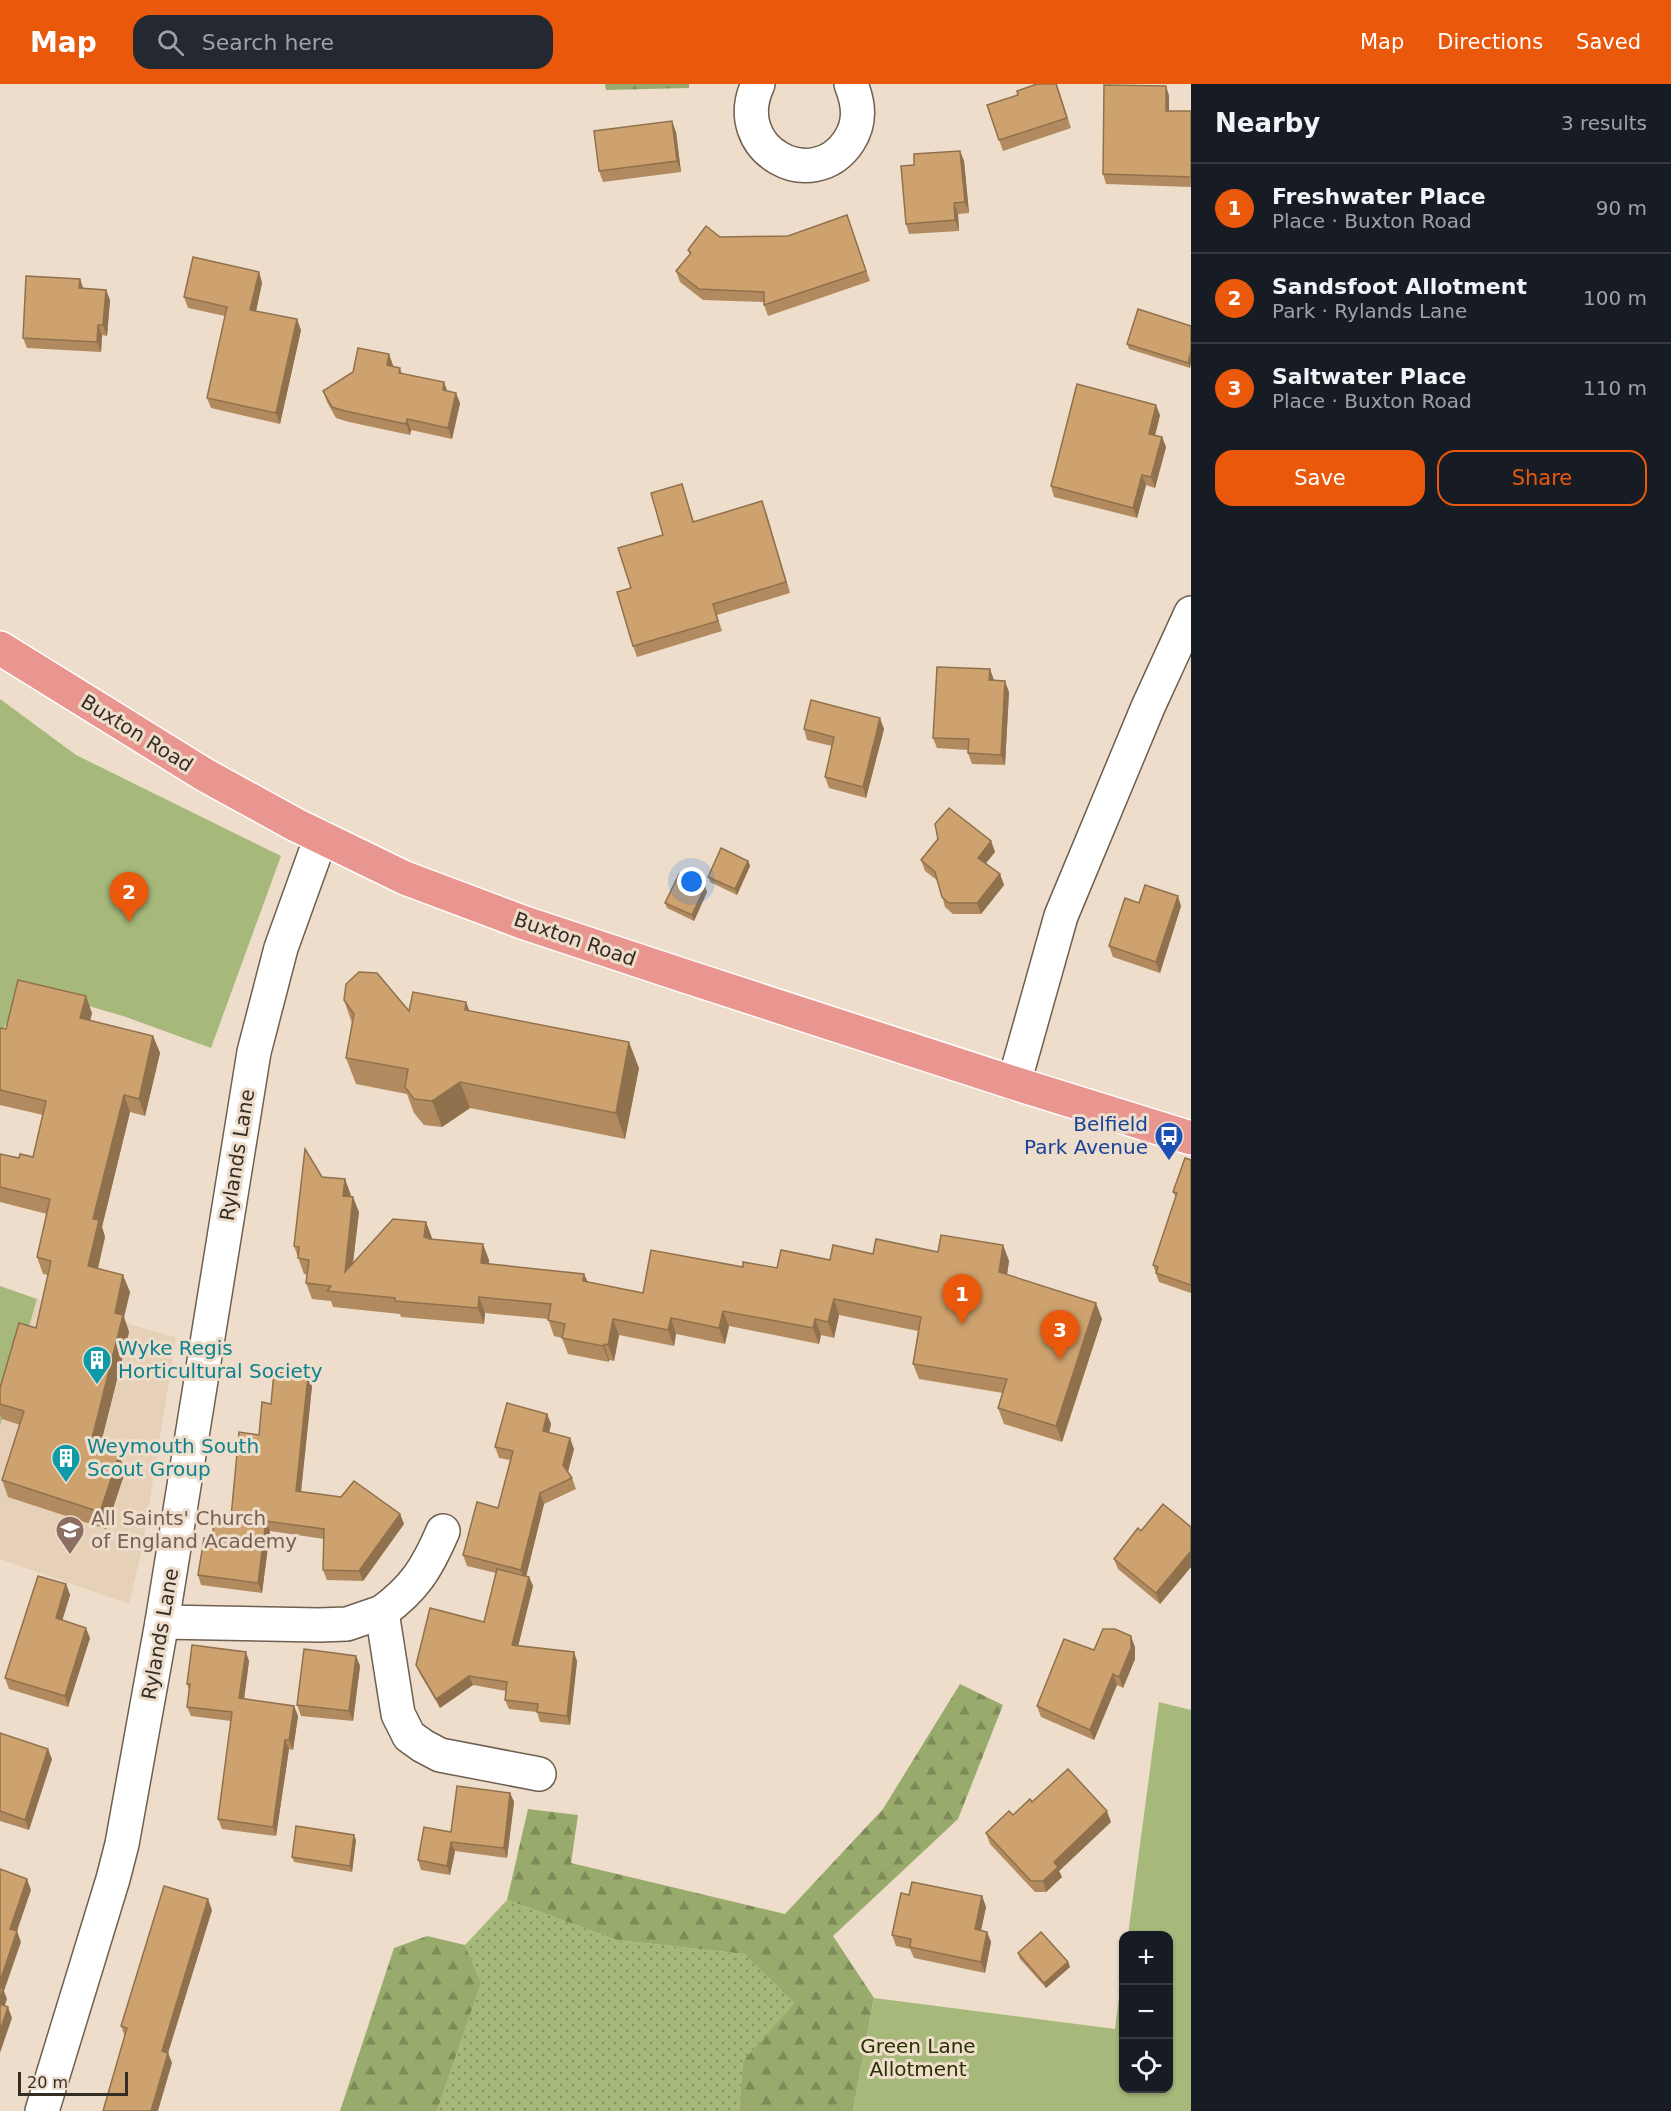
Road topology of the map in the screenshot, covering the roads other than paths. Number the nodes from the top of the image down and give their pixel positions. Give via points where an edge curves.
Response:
1 (758, 84) edge
2 (851, 84) edge
3 (1191, 613) edge
4 (0, 648) edge
5 (321, 837) junction
6 (1014, 1083) junction
7 (1191, 1138) edge
8 (443, 1531) dead end
9 (382, 1612) junction
10 (162, 1622) junction
11 (540, 1774) dead end
12 (42, 2111) edge

1 - 2 street via 750,115 764,148 795,165 813,165 830,159 854,134 859,116
3 - 6 street via 1060,916
4 - 5 highway, Buxton Road via 205,775
5 - 6 highway, Buxton Road via 405,878 522,922
5 - 10 street, Rylands Lane via 281,948 254,1052
6 - 7 highway, Buxton Road
8 - 9 street via 429,1564 414,1584
9 - 10 street via 347,1624
9 - 11 street via 398,1713 409,1736 440,1755
10 - 12 street, Rylands Lane via 116,1868

